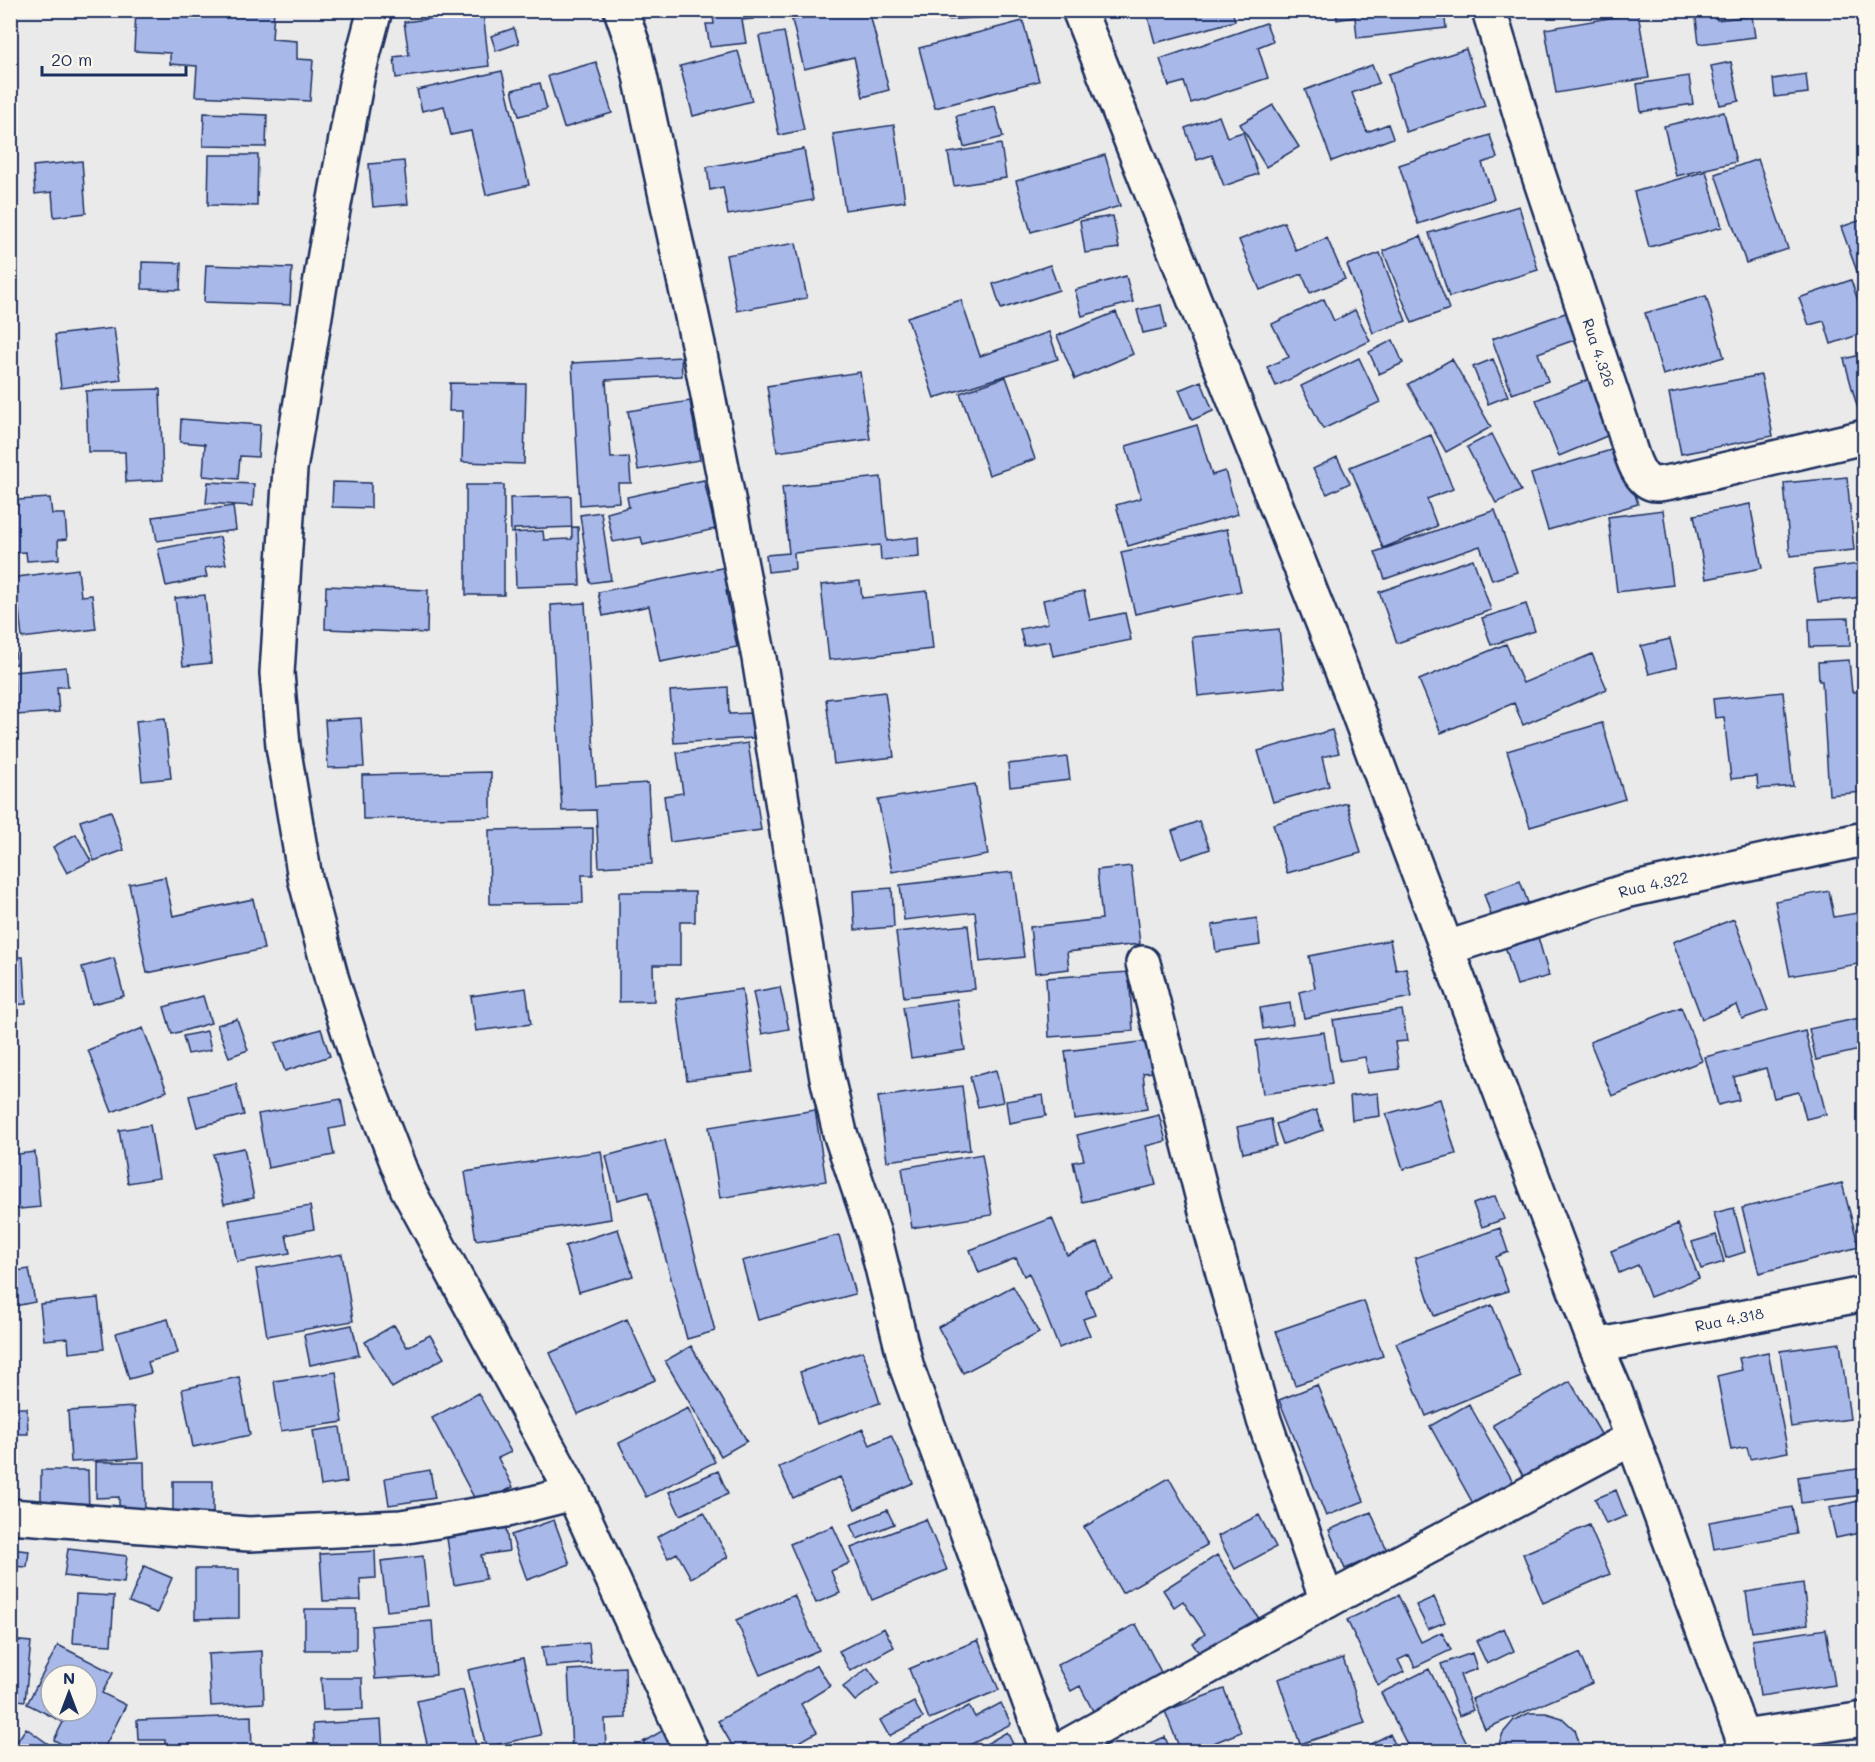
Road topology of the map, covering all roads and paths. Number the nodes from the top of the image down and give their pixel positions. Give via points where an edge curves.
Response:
1 (375, 10) edge
2 (621, 10) edge
3 (1079, 10) edge
4 (1489, 10) edge
5 (1864, 437) edge
6 (1864, 839) edge
7 (1447, 948) junction
8 (1143, 963) dead end
9 (1864, 1294) edge
10 (1596, 1347) junction
11 (1631, 1439) junction
12 (573, 1493) junction
13 (10, 1516) edge
14 (1327, 1601) junction
15 (1864, 1719) edge
16 (1745, 1744) edge
17 (692, 1752) edge
18 (1048, 1752) edge
19 (1056, 1752) edge

1 - 12 street via 357,78 290,469 277,673 283,746 305,878 332,980 399,1168
2 - 18 street via 634,48 698,344 759,658 826,1073 840,1133 873,1231 907,1368
3 - 7 street via 1331,641
4 - 5 street, Rua 4.326 via 1538,173 1638,468 1646,480 1655,484 1676,481
6 - 7 street, Rua 4.322 via 1626,891
7 - 10 street
8 - 14 street via 1264,1420
9 - 10 street, Rua 4.318
10 - 11 street
11 - 14 street
11 - 16 street
12 - 13 street via 506,1510 401,1527 249,1534
12 - 17 street
14 - 19 street
15 - 16 street

